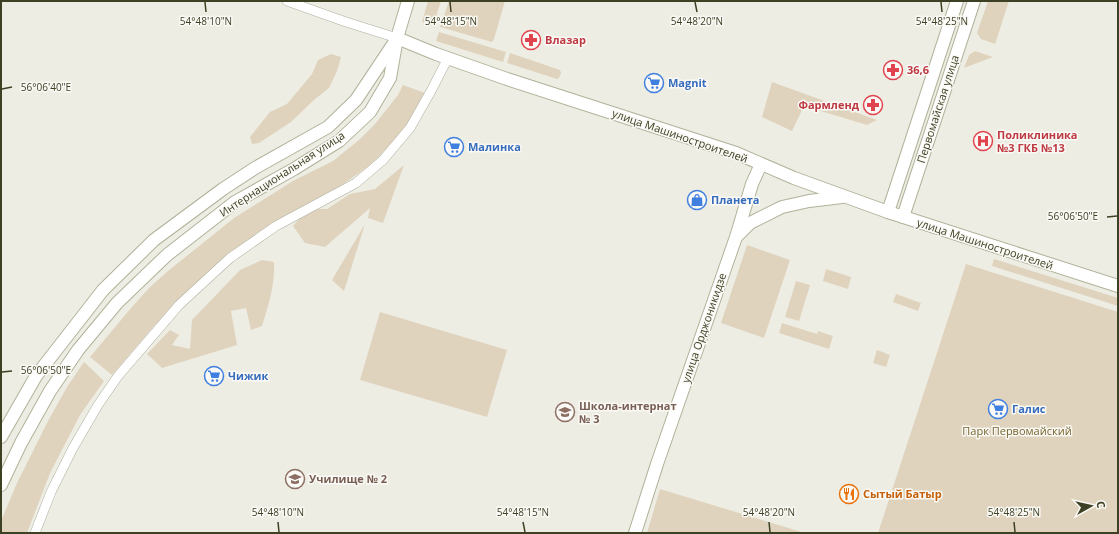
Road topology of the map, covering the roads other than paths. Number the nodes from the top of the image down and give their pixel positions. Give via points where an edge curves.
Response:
1 (287, 1) edge
2 (408, 1) edge
3 (957, 1) edge
4 (974, 1) edge
5 (396, 38) junction
6 (448, 58) junction
7 (761, 164) junction
8 (844, 197) junction
9 (888, 212) junction
10 (903, 217) junction
11 (736, 237) junction
12 (1118, 286) edge
13 (1, 437) edge
14 (1, 486) edge
15 (35, 533) edge
16 (635, 533) edge

1 - 5 street, улица Машиностроителей
2 - 5 main road, Интернациональная улица
3 - 9 main road, Первомайская улица
4 - 10 main road, Первомайская улица
5 - 6 main road, улица Машиностроителей
5 - 13 main road, Интернациональная улица via 356,100 328,127 223,189 154,240 103,290 36,376
5 - 14 main road, Интернациональная улица via 390,78 370,112 339,140 235,202 167,256 117,303 78,350 50,391
6 - 7 main road, улица Машиностроителей via 736,153
6 - 15 street via 410,128 383,160 356,183 276,226 230,258 179,305 118,376 98,405 50,492
7 - 8 main road, улица Машиностроителей
7 - 11 main road, улица Орджоникидзе via 752,184
8 - 9 main road, улица Машиностроителей
8 - 11 main road, улица Орджоникидзе via 782,207 750,223
9 - 10 main road, улица Машиностроителей
10 - 12 main road, улица Машиностроителей
11 - 16 main road, улица Орджоникидзе

